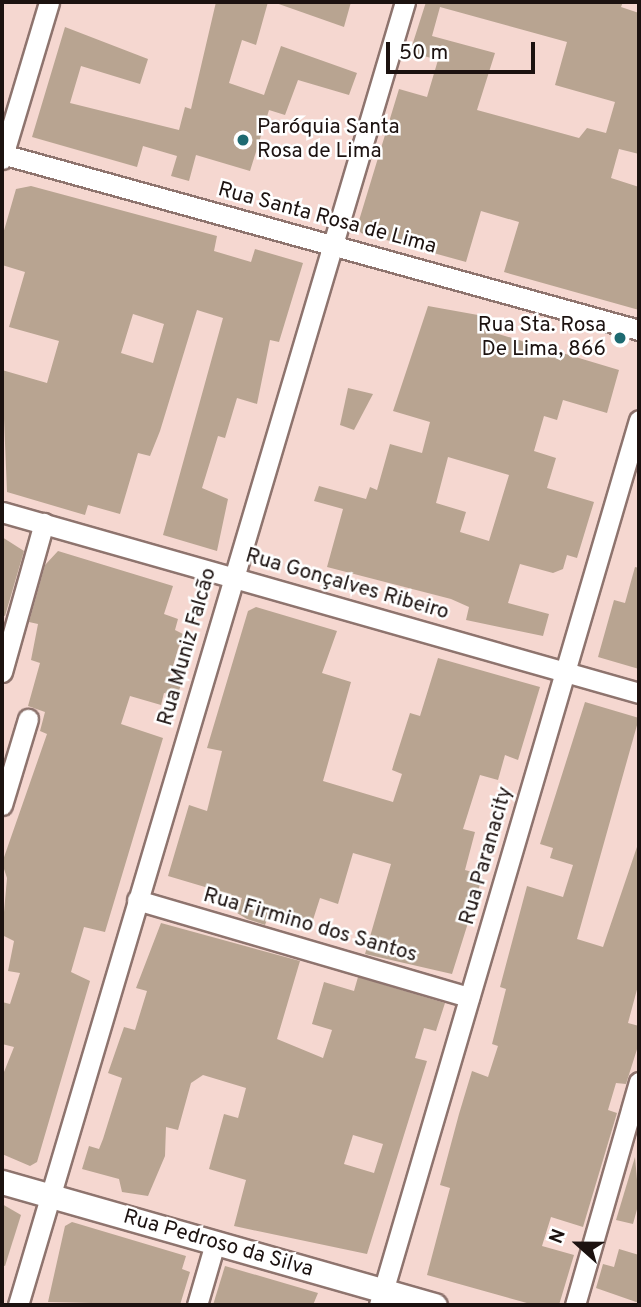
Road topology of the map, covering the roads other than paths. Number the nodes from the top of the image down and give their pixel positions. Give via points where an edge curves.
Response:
1 (49, 2) edge
2 (405, 2) edge
3 (2, 155) edge
4 (332, 243) junction
5 (639, 330) edge
6 (639, 420) edge
7 (2, 512) edge
8 (44, 523) junction
9 (232, 575) junction
10 (2, 672) edge
11 (565, 672) junction
12 (639, 693) edge
13 (28, 719) dead end
14 (2, 805) edge
15 (137, 900) junction
16 (470, 997) junction
17 (639, 1082) edge
18 (2, 1182) edge
19 (50, 1195) junction
20 (215, 1243) junction
21 (381, 1298) edge
22 (18, 1305) edge
23 (197, 1305) edge
24 (435, 1305) edge
25 (575, 1305) edge

1 - 3 street
2 - 4 street, Rua Muniz Falcão
3 - 4 street, Rua Santa Rosa de Lima
4 - 5 street, Rua Santa Rosa de Lima
4 - 9 street, Rua Muniz Falcão
6 - 11 street, Rua Paranacity
7 - 8 street, Rua Gonçalves Ribeiro
8 - 9 street, Rua Gonçalves Ribeiro
8 - 10 street
9 - 11 street, Rua Gonçalves Ribeiro
9 - 15 street, Rua Muniz Falcão
11 - 12 street, Rua Gonçalves Ribeiro
11 - 16 street, Rua Paranacity
13 - 14 street
15 - 16 street, Rua Firmino dos Santos
15 - 19 street, Rua Muniz Falcão
16 - 21 street, Rua Paranacity
17 - 25 street
18 - 19 street, Rua Pedroso da Silva
19 - 20 street, Rua Pedroso da Silva
19 - 22 street, Rua Muniz Falcão
20 - 21 street, Rua Pedroso da Silva
20 - 23 street
21 - 24 street, Rua Pedroso da Silva

